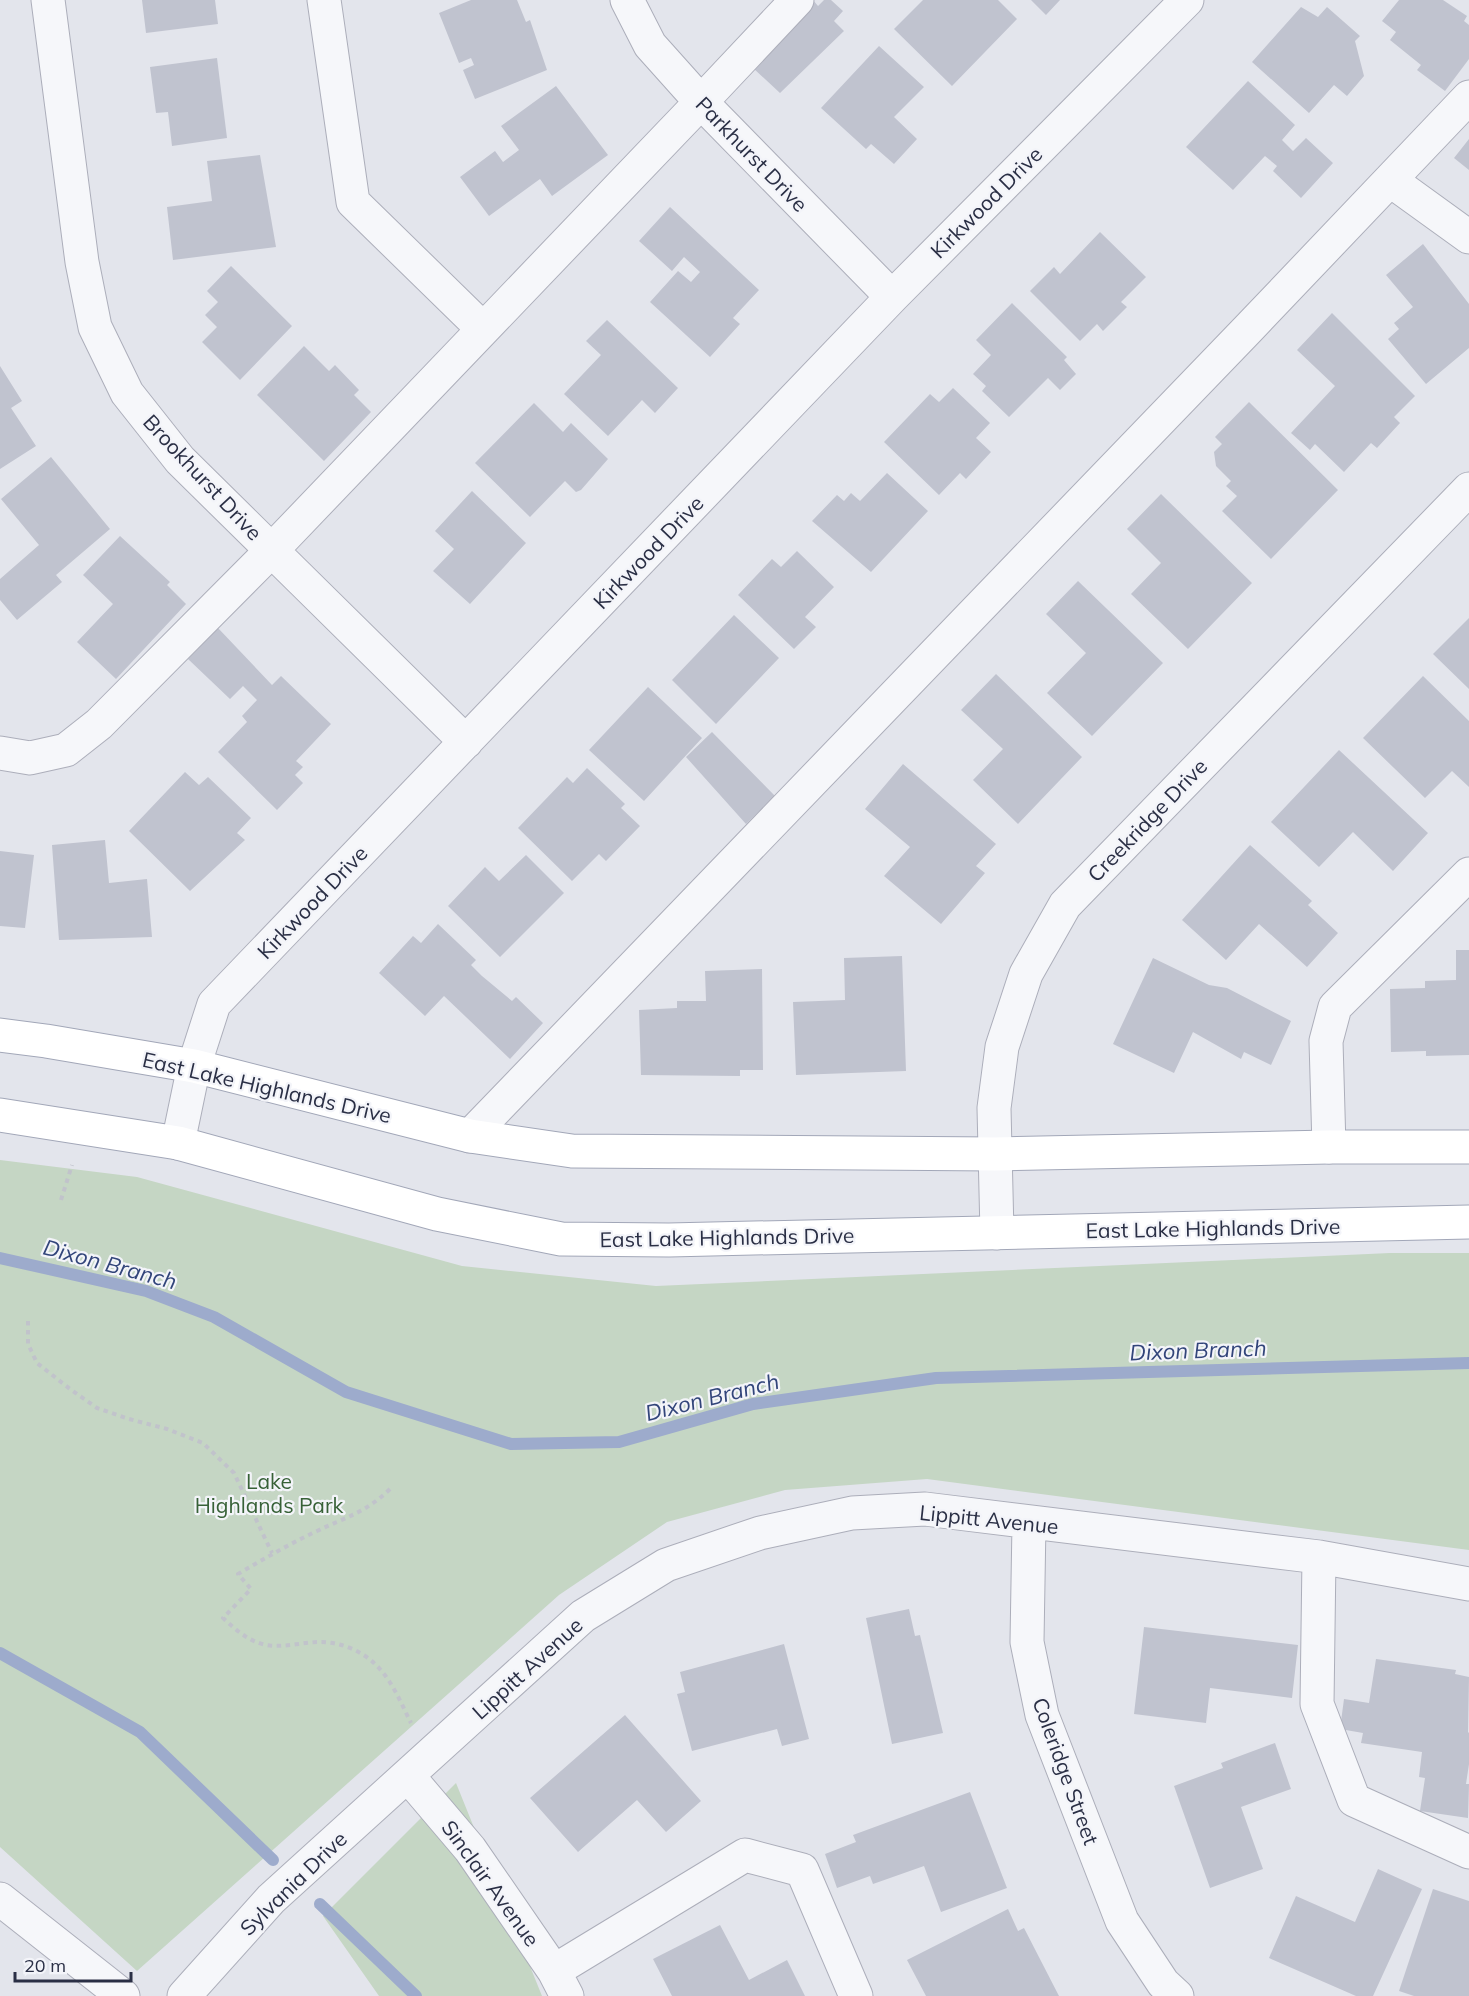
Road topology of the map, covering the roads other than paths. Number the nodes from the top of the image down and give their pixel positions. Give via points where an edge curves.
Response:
1 (48, 0) edge
2 (324, 0) edge
3 (627, 0) edge
4 (797, 0) edge
5 (1186, 0) edge
6 (1469, 97) edge
7 (701, 102) junction
8 (1390, 180) junction
9 (1469, 237) edge
10 (892, 297) junction
11 (483, 329) junction
12 (1469, 489) edge
13 (271, 551) junction
14 (466, 742) junction
15 (0, 753) edge
16 (1469, 874) edge
17 (0, 1035) edge
18 (194, 1066) junction
19 (0, 1115) edge
20 (470, 1136) junction
21 (178, 1143) junction
22 (1329, 1147) junction
23 (1469, 1147) edge
24 (995, 1154) junction
25 (1469, 1222) edge
26 (997, 1233) junction
27 (1029, 1522) junction
28 (1319, 1557) junction
29 (1469, 1584) edge
30 (408, 1776) junction
31 (1469, 1851) edge
32 (0, 1899) edge
33 (561, 1983) edge
34 (123, 1996) edge
35 (184, 1996) edge
36 (856, 1996) edge
37 (1177, 1996) edge

1 - 13 street, Brookhurst Drive via 82,262 95,327 127,393 180,460
2 - 11 street via 353,202
3 - 7 street, Parkhurst Drive via 650,45
4 - 7 street
5 - 10 street, Kirkwood Drive
6 - 8 street
7 - 10 street, Parkhurst Drive
7 - 11 street
8 - 9 street
8 - 20 street
10 - 14 street, Kirkwood Drive
11 - 13 street
12 - 24 street, Creekridge Drive via 1065,905 1026,974 1002,1047 994,1108
13 - 14 street, Brookhurst Drive
13 - 15 street via 99,724 66,750 30,758
14 - 18 street, Kirkwood Drive via 214,1004
16 - 22 street via 1335,1007 1326,1041
17 - 18 main road, East Lake Highlands Drive
18 - 20 main road, East Lake Highlands Drive
18 - 21 street, Kirkwood Drive
19 - 21 main road, East Lake Highlands Drive
20 - 24 main road, East Lake Highlands Drive via 572,1151
21 - 26 main road, East Lake Highlands Drive via 437,1214 561,1239
22 - 23 main road, East Lake Highlands Drive
22 - 24 main road, East Lake Highlands Drive
24 - 26 street, Creekridge Drive
25 - 26 main road, East Lake Highlands Drive
27 - 28 street, Lippitt Avenue
27 - 30 street, Lippitt Avenue via 925,1509 852,1514 760,1533 666,1565 583,1616
27 - 37 street, Coleridge Street via 1027,1642 1042,1715 1122,1922 1163,1983
28 - 29 street, Lippitt Avenue
28 - 31 street via 1317,1704 1354,1800
30 - 33 street, Sinclair Avenue via 470,1850
30 - 35 street, Sylvania Drive via 271,1899
32 - 34 street
33 - 36 street via 745,1855 802,1870

